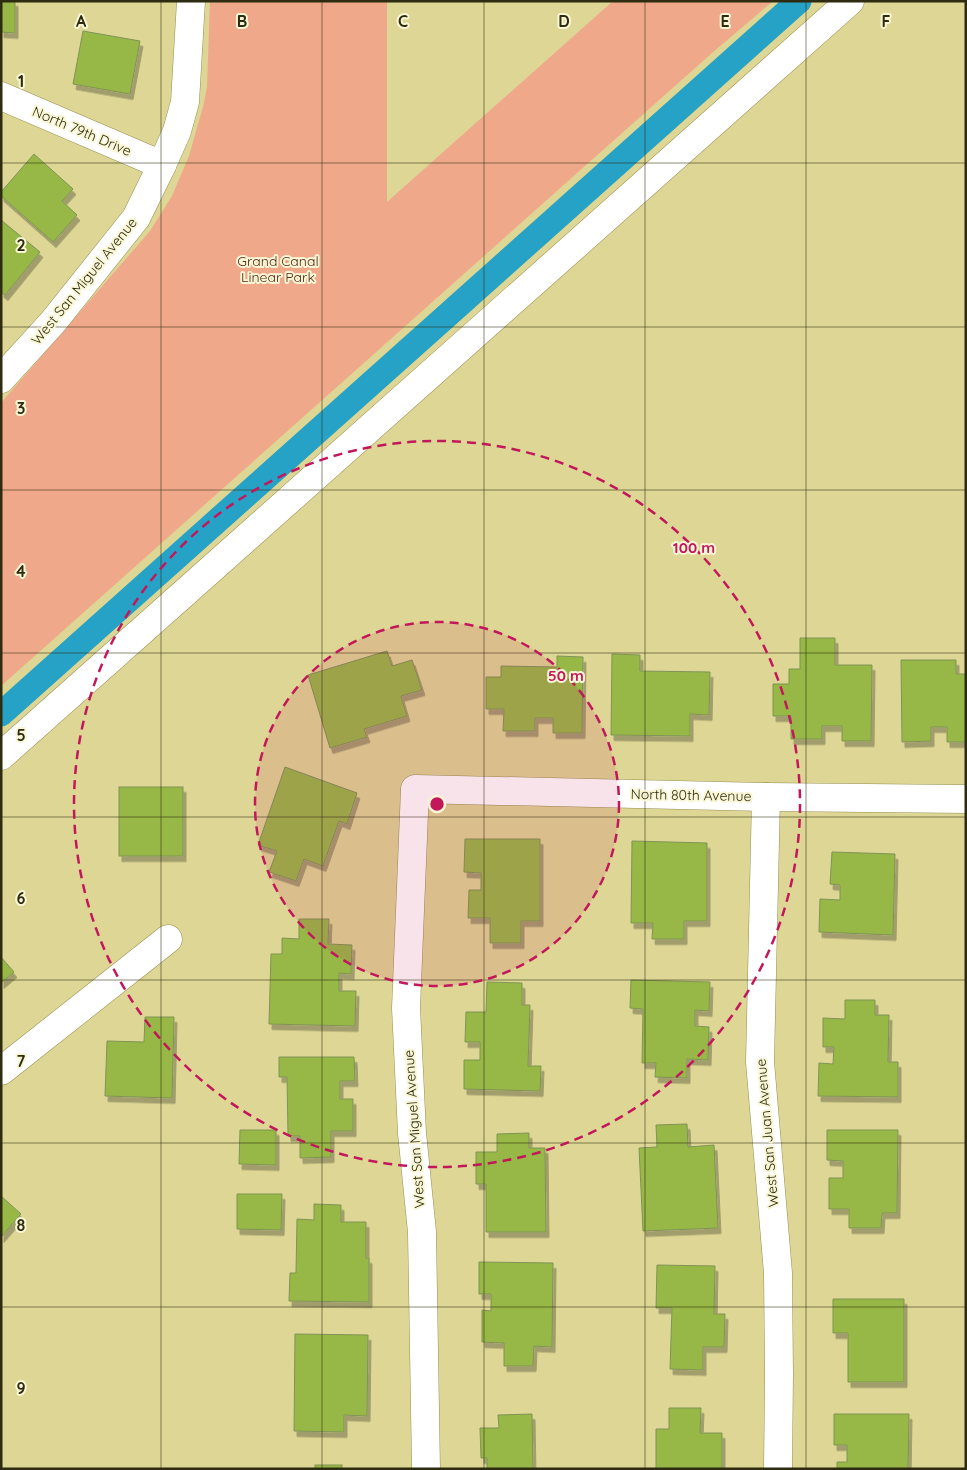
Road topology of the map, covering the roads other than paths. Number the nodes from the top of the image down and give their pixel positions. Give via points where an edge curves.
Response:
1 (191, 1) edge
2 (850, 1) edge
3 (1, 96) edge
4 (162, 165) junction
5 (1, 379) edge
6 (1, 756) edge
7 (416, 789) joint
8 (766, 797) junction
9 (966, 800) edge
10 (168, 939) dead end
11 (1, 1070) edge
12 (426, 1469) edge
13 (778, 1469) edge

1 - 4 street, West San Miguel Avenue via 185,102
2 - 6 street
3 - 4 street, North 79th Drive
4 - 5 street, West San Miguel Avenue via 136,218 53,322
7 - 8 street, North 80th Avenue
7 - 12 street, West San Miguel Avenue via 406,1008 412,1133 422,1232
8 - 9 street, North 80th Avenue
8 - 13 street, West San Juan Avenue via 760,1062 778,1273
10 - 11 street

